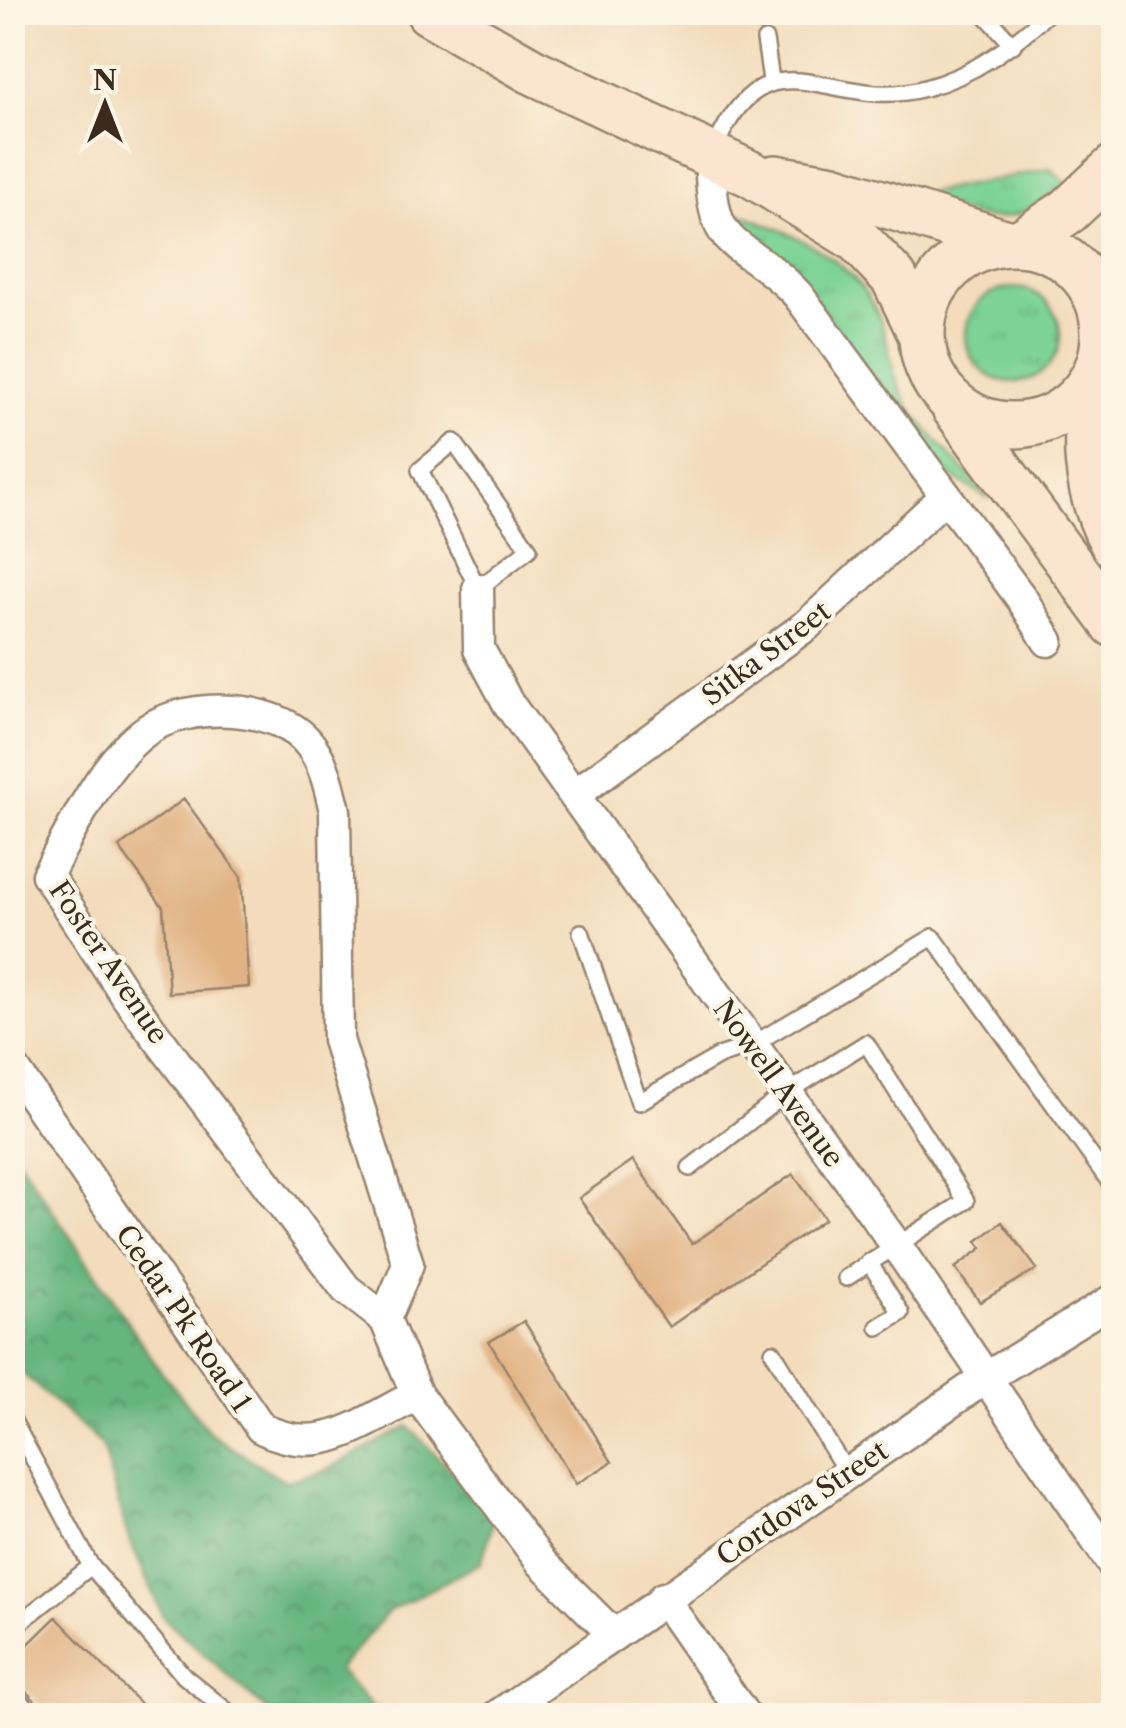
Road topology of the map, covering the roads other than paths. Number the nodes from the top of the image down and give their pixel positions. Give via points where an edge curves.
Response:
1 (430, 12) edge
2 (983, 12) edge
3 (1049, 12) edge
4 (765, 40) dead end
5 (1013, 44) junction
6 (771, 80) junction
7 (710, 158) junction
8 (1114, 168) edge
9 (753, 174) junction
10 (1013, 243) junction
11 (1109, 318) edge
12 (921, 334) junction
13 (1094, 378) junction
14 (951, 402) junction
15 (946, 496) junction
16 (1114, 546) edge
17 (478, 589) junction
18 (1114, 624) edge
19 (1048, 641) dead end
20 (574, 795) junction
21 (581, 932) dead end
22 (752, 1046) junction
23 (12, 1066) edge
24 (785, 1094) junction
25 (690, 1168) dead end
26 (1114, 1188) edge
27 (896, 1245) junction
28 (870, 1262) junction
29 (846, 1278) dead end
30 (1114, 1299) edge
31 (386, 1318) junction
32 (878, 1327) dead end
33 (772, 1352) dead end
34 (984, 1378) junction
35 (416, 1395) junction
36 (12, 1419) edge
37 (847, 1473) junction
38 (92, 1566) junction
39 (1114, 1566) edge
40 (663, 1598) junction
41 (12, 1629) edge
42 (614, 1634) junction
43 (12, 1692) edge
44 (33, 1716) edge
45 (233, 1716) edge
46 (497, 1716) edge
47 (745, 1716) edge

1 - 7 main road via 532,71
2 - 5 lane
3 - 5 lane
4 - 6 lane
5 - 6 lane via 999,57 923,89 856,92
6 - 7 lane via 728,117
7 - 9 main road
7 - 15 street via 716,225 798,295
8 - 10 main road via 1068,211
9 - 10 main road via 833,188
9 - 12 main road via 857,239 894,278
10 - 11 main road via 1068,261
10 - 12 main road via 980,249 956,263 938,282
11 - 13 main road
12 - 14 main road via 935,382
13 - 14 main road via 1077,400 1028,425 987,422
13 - 16 main road via 1088,478
14 - 18 main road
15 - 19 street
15 - 20 street, Sitka Street via 808,625
17 - 17 lane via 529,549 454,442 420,470
17 - 20 street, Nowell Avenue via 479,649 508,703
20 - 22 street, Nowell Avenue
21 - 22 lane via 639,1102 719,1056
22 - 24 street, Nowell Avenue
22 - 26 lane via 933,937
23 - 35 street, Cedar Pk Road 1 via 260,1428 280,1438 328,1441
24 - 25 lane
24 - 27 street, Nowell Avenue
24 - 27 lane via 866,1043 966,1201
27 - 28 lane
27 - 34 street, Nowell Avenue
28 - 29 lane
28 - 32 lane via 901,1313
30 - 34 street, Cordova Street
31 - 31 street, Foster Avenue via 408,1264 338,1040 335,811 327,776 310,744 270,719 229,710 185,712 146,730 111,770 47,875 127,997 346,1290
31 - 35 street
33 - 37 lane
34 - 37 street, Cordova Street
34 - 39 street, Nowell Avenue
35 - 42 street via 542,1562
36 - 38 lane
37 - 40 street, Cordova Street
38 - 41 lane
38 - 45 lane via 184,1676
40 - 42 street, Cordova Street
40 - 47 street
42 - 46 street, Cordova Street
43 - 44 lane

